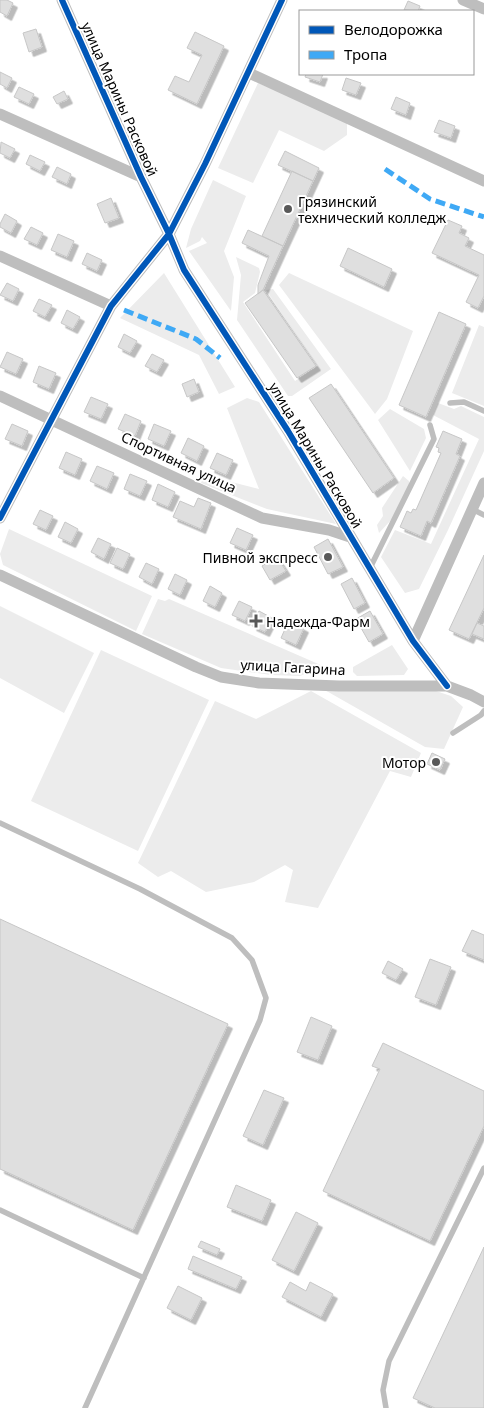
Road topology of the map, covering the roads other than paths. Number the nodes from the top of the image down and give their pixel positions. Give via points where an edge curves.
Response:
1 (62, 0) edge
2 (282, 0) edge
3 (463, 0) edge
4 (484, 9) edge
5 (249, 72) junction
6 (0, 114) edge
7 (141, 177) junction
8 (484, 181) edge
9 (169, 234) junction
10 (0, 256) edge
11 (111, 306) junction
12 (0, 396) edge
13 (450, 403) dead end
14 (484, 411) edge
15 (53, 420) junction
16 (430, 425) dead end
17 (484, 483) edge
18 (472, 509) junction
19 (484, 515) edge
20 (0, 518) edge
21 (350, 537) junction
22 (369, 568) junction
23 (0, 575) edge
24 (413, 642) junction
25 (447, 686) junction
26 (484, 702) edge
27 (484, 711) edge
28 (453, 733) dead end
29 (0, 823) edge
30 (484, 1168) edge
31 (0, 1210) edge
32 (144, 1278) junction
33 (85, 1408) edge
34 (386, 1408) edge

1 - 7 street, улица Марины Расковой
2 - 5 street
3 - 4 street
5 - 8 street
5 - 9 street
6 - 7 street
7 - 9 street, улица Марины Расковой
9 - 11 street
9 - 21 street, улица Марины Расковой via 184,270 288,431
10 - 11 street
11 - 15 street
12 - 15 street, Спортивная улица
13 - 14 lane via 464,402
15 - 20 street
15 - 21 street, Спортивная улица via 262,518
16 - 22 lane via 434,440
17 - 18 street
18 - 19 lane
18 - 24 street
21 - 22 street, улица Марины Расковой
22 - 24 street, улица Марины Расковой
23 - 25 street, улица Гагарина via 221,677 259,683
24 - 25 street, улица Марины Расковой
25 - 26 street, улица Гагарина
27 - 28 lane
29 - 32 lane via 140,889 232,938 252,960 266,998 260,1020
30 - 34 lane via 389,1361 382,1390
31 - 32 lane
32 - 33 lane

